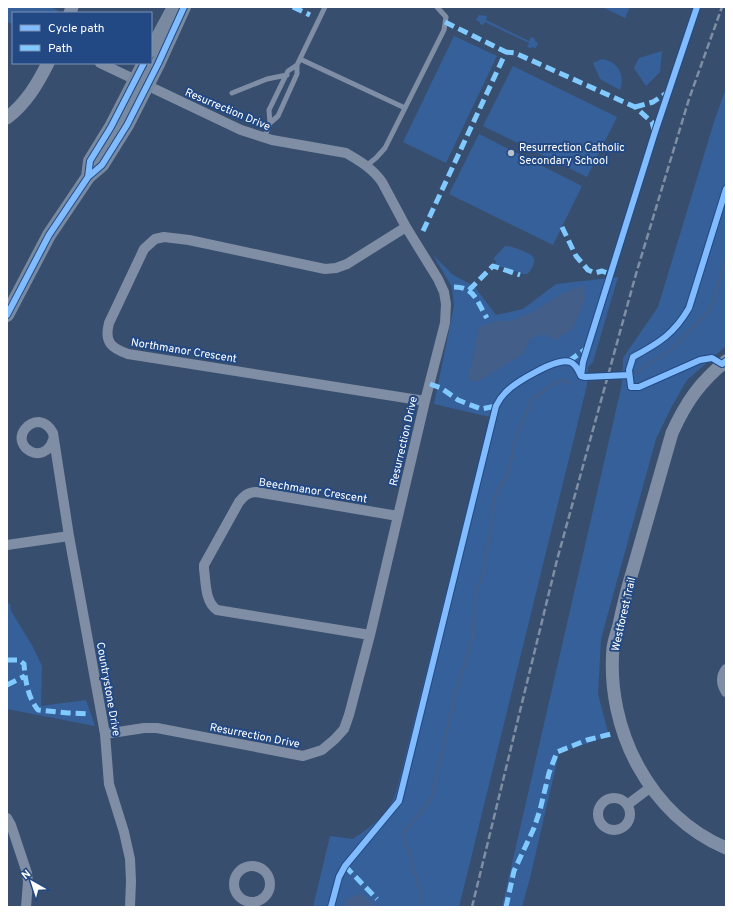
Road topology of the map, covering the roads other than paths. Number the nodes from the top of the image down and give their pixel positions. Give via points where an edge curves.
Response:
1 (174, 7) edge
2 (184, 7) edge
3 (325, 7) edge
4 (437, 7) edge
5 (152, 48) edge
6 (300, 59) junction
7 (47, 64) edge
8 (102, 64) edge
9 (144, 64) edge
10 (297, 65) junction
11 (287, 75) junction
12 (141, 83) junction
13 (232, 93) dead end
14 (405, 108) junction
15 (7, 118) edge
16 (270, 123) junction
17 (264, 138) junction
18 (366, 166) junction
19 (406, 227) junction
20 (7, 315) edge
21 (725, 364) edge
22 (425, 401) junction
23 (53, 440) dead end
24 (398, 516) junction
25 (69, 536) junction
26 (7, 545) edge
27 (370, 635) junction
28 (726, 669) edge
29 (726, 692) edge
30 (105, 734) junction
31 (651, 787) junction
32 (627, 805) dead end
33 (7, 818) edge
34 (726, 848) edge
35 (26, 907) edge
36 (130, 907) edge

1 - 5 main road
2 - 12 main road via 158,64
3 - 6 lane
4 - 14 lane via 446,17 444,30
6 - 10 lane
6 - 14 lane
7 - 15 street via 29,96
8 - 12 street, Resurrection Drive
9 - 12 main road
10 - 11 lane via 288,71
10 - 16 lane via 297,74 278,116
11 - 13 lane via 267,79
11 - 16 lane via 269,110
12 - 17 street, Resurrection Drive via 241,130
12 - 20 main road via 127,125 102,165 88,177 49,235
14 - 18 lane via 385,148
16 - 17 lane
17 - 18 street, Resurrection Drive via 346,153
18 - 19 street, Resurrection Drive via 382,182
19 - 22 street, Resurrection Drive via 438,279 446,304 445,323
19 - 22 street, Northmanor Crescent via 347,264 325,269 189,240 164,237 155,239 144,249 108,323 106,333 110,345 128,354
21 - 31 street, Westforest Trail via 709,375 693,394 672,433 613,647 615,701 620,722 629,749
22 - 24 street, Resurrection Drive
23 - 25 street, Countrystone Drive
24 - 27 street, Resurrection Drive
24 - 27 street, Beechmanor Crescent via 250,492 239,502 204,565 209,601 213,608
25 - 26 street
25 - 30 street, Countrystone Drive
27 - 30 street, Resurrection Drive via 344,729 322,750 302,756 157,728
28 - 29 street via 722,675
30 - 36 street, Countrystone Drive via 109,784 130,859
31 - 32 street
31 - 34 street, Westforest Trail via 683,820
33 - 35 street via 28,882

